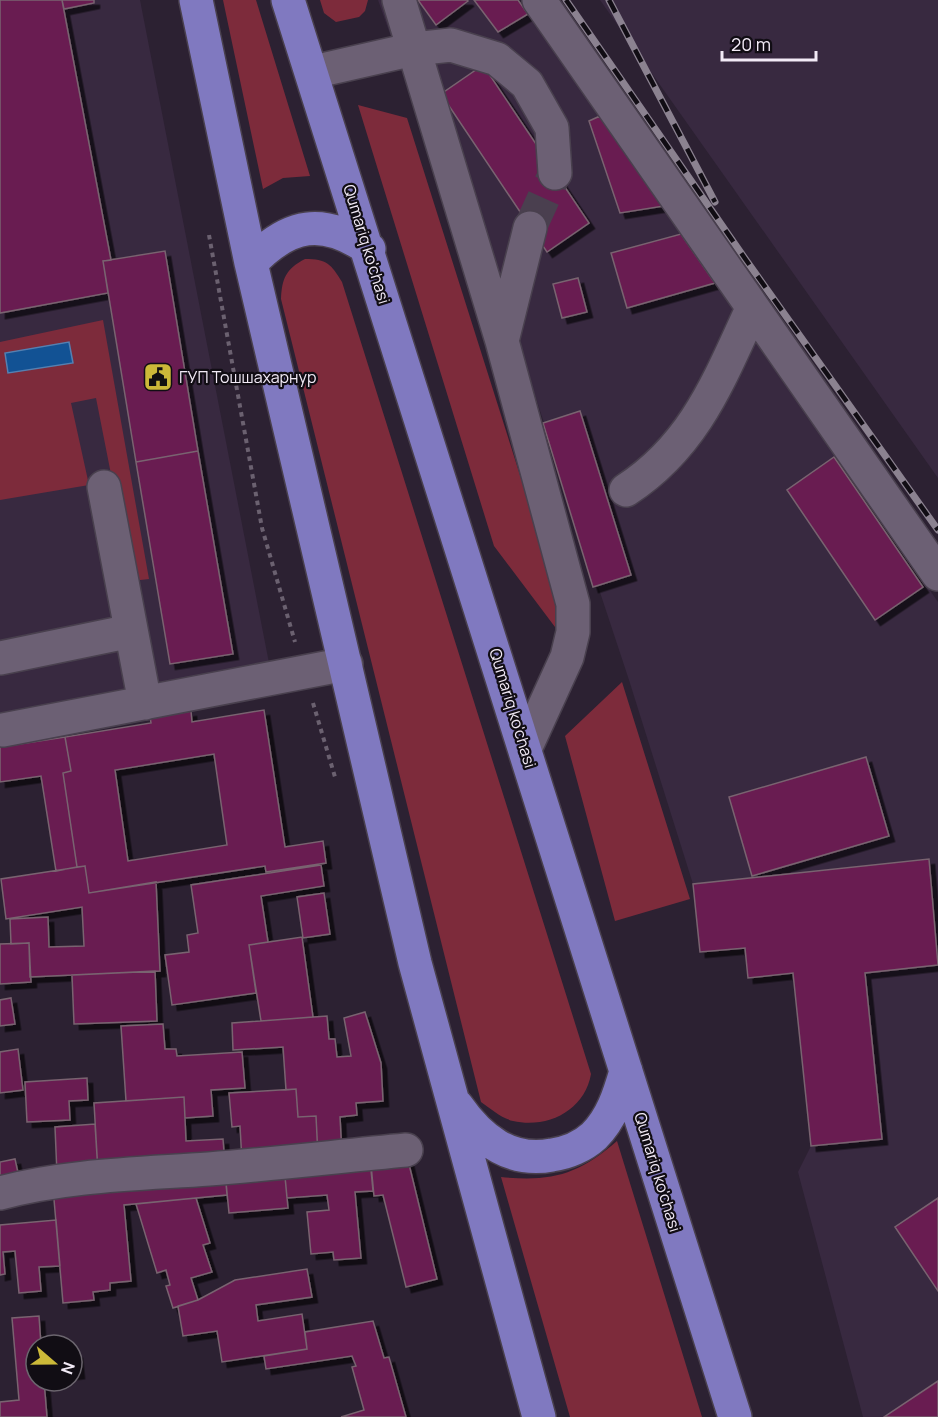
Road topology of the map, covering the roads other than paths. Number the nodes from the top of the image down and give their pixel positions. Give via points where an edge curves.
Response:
1 (196, 0) edge
2 (288, 0) edge
3 (399, 0) edge
4 (539, 0) edge
5 (414, 49) junction
6 (313, 72) junction
7 (555, 173) tunnel mouth
8 (531, 228) tunnel mouth
9 (369, 249) junction
10 (251, 263) junction
11 (752, 309) junction
12 (502, 340) junction
13 (104, 487) dead end
14 (626, 490) dead end
15 (938, 574) edge
16 (131, 631) junction
17 (0, 658) edge
18 (346, 664) junction
19 (145, 703) junction
20 (3, 730) dead end
21 (525, 749) junction
22 (627, 1071) junction
23 (451, 1098) junction
24 (406, 1150) dead end
25 (0, 1193) edge
26 (539, 1417) edge
27 (735, 1417) edge

1 - 10 main road
2 - 6 main road, Qumariq ko'chasi
3 - 5 lane
4 - 11 lane
5 - 6 lane
5 - 7 lane via 451,45 497,58 527,84 552,128
5 - 12 lane
6 - 9 main road, Qumariq ko'chasi
8 - 12 lane
9 - 10 main road via 338,232 316,227 293,232 269,244
9 - 21 main road, Qumariq ko'chasi
10 - 18 main road
11 - 14 lane via 693,428 650,474
11 - 15 lane
12 - 21 lane via 573,604 573,632 567,657
13 - 16 lane
16 - 17 lane
16 - 19 lane
18 - 19 lane
18 - 23 main road via 415,963
19 - 20 lane
21 - 22 main road, Qumariq ko'chasi
22 - 23 main road via 616,1102 592,1138 561,1154 544,1157 512,1154 495,1146 472,1127
22 - 27 main road, Qumariq ko'chasi
23 - 26 main road
24 - 25 lane via 82,1178

